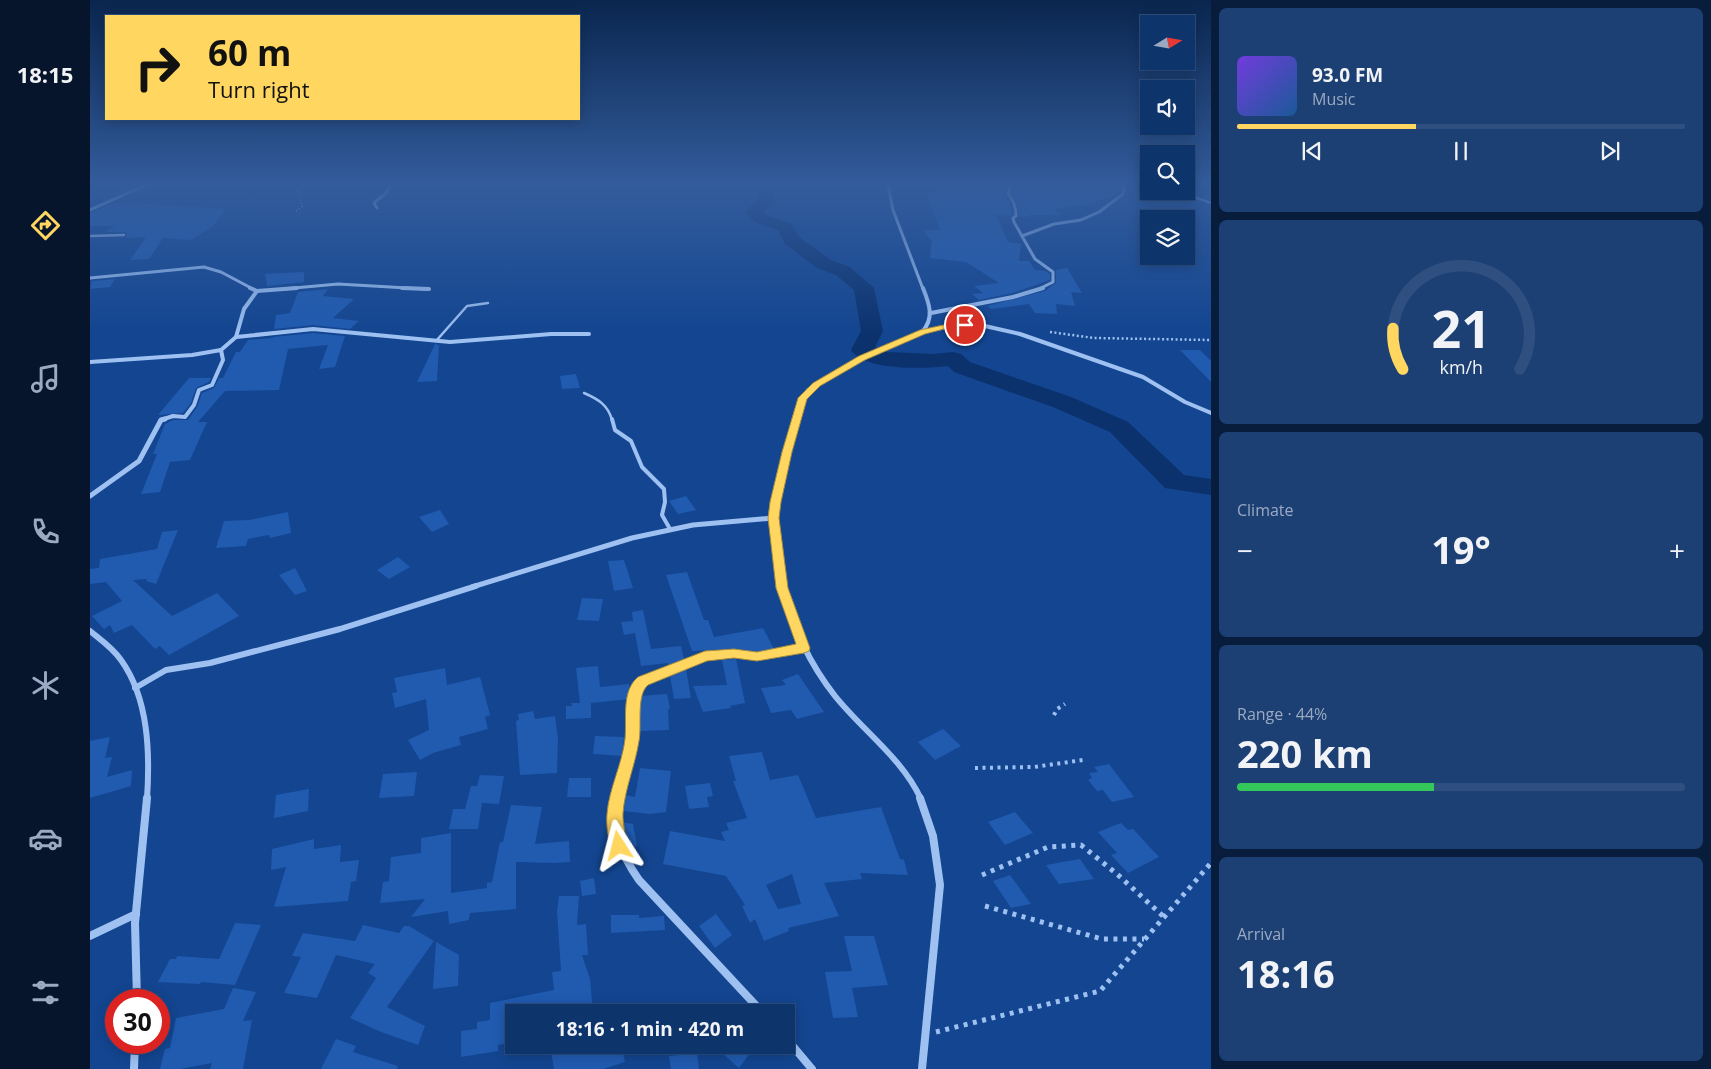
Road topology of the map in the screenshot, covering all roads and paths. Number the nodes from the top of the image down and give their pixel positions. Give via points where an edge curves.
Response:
1 (902, 235) edge
2 (1025, 235) edge
3 (90, 236) edge
4 (124, 236) dead end
5 (1022, 236) joint
6 (90, 278) edge
7 (429, 289) dead end
8 (257, 291) junction
9 (488, 303) dead end
10 (931, 313) junction
11 (922, 332) junction
12 (1047, 332) dead end
13 (589, 334) dead end
14 (236, 338) junction
15 (436, 340) junction
16 (1211, 340) edge
17 (221, 350) junction
18 (90, 362) edge
19 (584, 393) dead end
20 (1211, 413) edge
21 (90, 496) edge
22 (774, 518) junction
23 (670, 529) junction
24 (90, 631) edge
25 (804, 648) junction
26 (135, 688) junction
27 (1065, 704) dead end
28 (1054, 715) dead end
29 (1083, 760) dead end
30 (975, 768) dead end
31 (1211, 863) edge
32 (982, 875) dead end
33 (985, 906) dead end
34 (136, 914) junction
35 (1164, 917) junction
36 (90, 936) edge
37 (1145, 939) junction
38 (137, 989) edge
39 (755, 1004) edge
40 (926, 1035) junction
41 (795, 1049) edge
42 (135, 1054) edge
43 (134, 1069) edge
44 (812, 1069) edge
45 (922, 1069) edge

1 - 10 street
2 - 5 street
3 - 4 lane
5 - 10 street via 1035,259 1053,272 1053,282 1014,296
6 - 8 street via 204,267
7 - 8 street via 338,284
8 - 14 street via 244,309
9 - 15 lane via 467,306
10 - 11 street via 929,326
11 - 20 street via 948,326 986,326 1020,334 1143,377 1184,402
11 - 22 street via 862,358 817,384 803,398 787,452
12 - 16 path via 1094,338
13 - 15 street via 460,342
14 - 15 street via 313,329
14 - 17 street
17 - 18 street
17 - 21 street via 223,360 212,385 199,390 194,406 185,417 161,420 139,461
19 - 23 lane via 606,406 615,430 631,441 642,467 664,489 662,515
22 - 23 street via 720,521
22 - 25 street via 782,588
23 - 26 street via 580,553 340,629 166,670
24 - 26 street via 123,662
25 - 39 street via 757,656 705,656 638,685 634,696 632,741 614,815 624,860
25 - 40 street via 831,692 911,780 934,835 940,885
26 - 34 street via 143,717 148,788
27 - 28 path
29 - 30 path via 1034,768
31 - 35 path
32 - 35 path via 1048,847 1081,845
33 - 37 path via 1102,940
34 - 36 street
34 - 38 street
35 - 37 path
37 - 40 path via 1100,991
40 - 45 street
41 - 44 street
42 - 43 street

